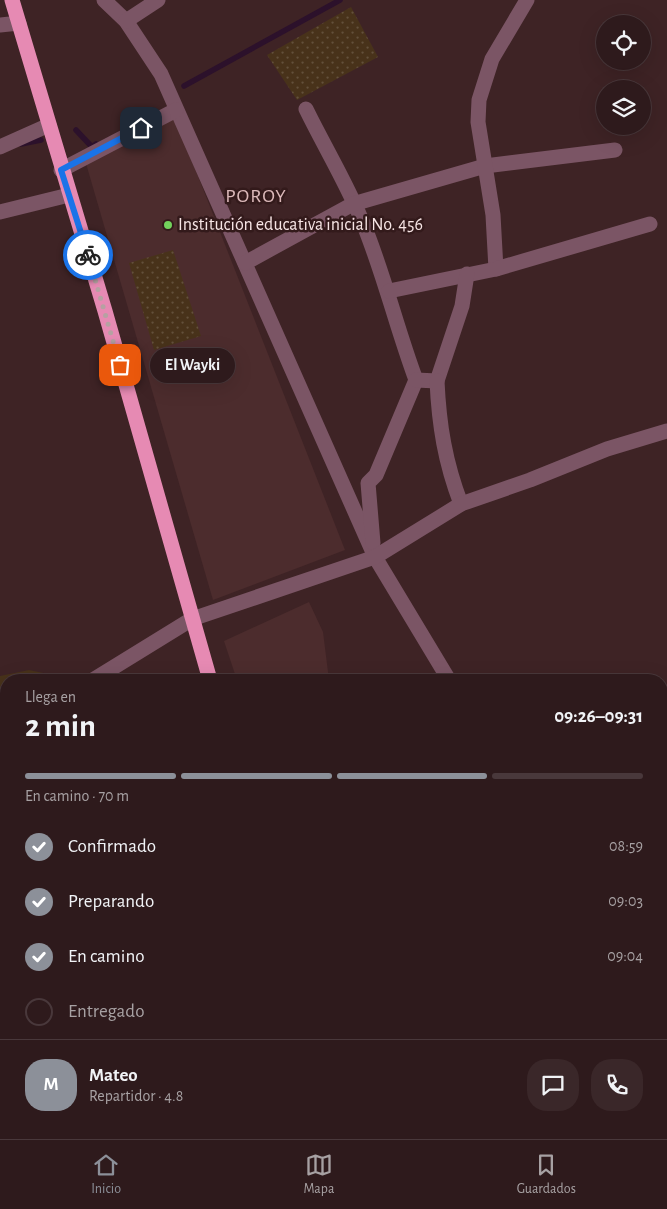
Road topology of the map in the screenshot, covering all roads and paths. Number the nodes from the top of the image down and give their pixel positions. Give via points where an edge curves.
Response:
1 (12, 0) edge
2 (104, 0) edge
3 (158, 0) edge
4 (527, 0) edge
5 (126, 21) junction
6 (19, 23) junction
7 (0, 26) edge
8 (306, 109) dead end
9 (176, 110) junction
10 (48, 125) junction
11 (0, 147) edge
12 (615, 150) dead end
13 (485, 166) junction
14 (61, 170) junction
15 (69, 195) junction
16 (353, 204) junction
17 (0, 212) edge
18 (650, 224) dead end
19 (245, 263) junction
20 (496, 268) junction
21 (467, 274) junction
22 (388, 291) junction
23 (416, 380) junction
24 (437, 381) junction
25 (667, 431) edge
26 (461, 504) junction
27 (375, 557) junction
28 (192, 620) junction
29 (103, 674) edge
30 (208, 674) edge
31 (445, 674) edge

1 - 6 highway
2 - 5 street
3 - 5 street
4 - 13 street via 492,59 479,100 478,122
5 - 9 street via 161,74
6 - 7 street
6 - 10 highway
8 - 16 street
9 - 14 street
9 - 19 street
10 - 11 street
10 - 14 highway
12 - 13 street
13 - 16 street
13 - 20 street via 493,215
14 - 15 highway
15 - 17 street
15 - 28 highway
16 - 19 street
16 - 22 street
18 - 20 street
19 - 27 street
20 - 21 street
21 - 22 street
21 - 24 street via 462,306
22 - 23 street via 392,313
23 - 24 street
23 - 27 street via 376,475 368,483
24 - 26 street via 439,421 448,471
25 - 26 street via 607,449
26 - 27 street
27 - 28 street
27 - 31 street
28 - 29 street
28 - 30 highway

